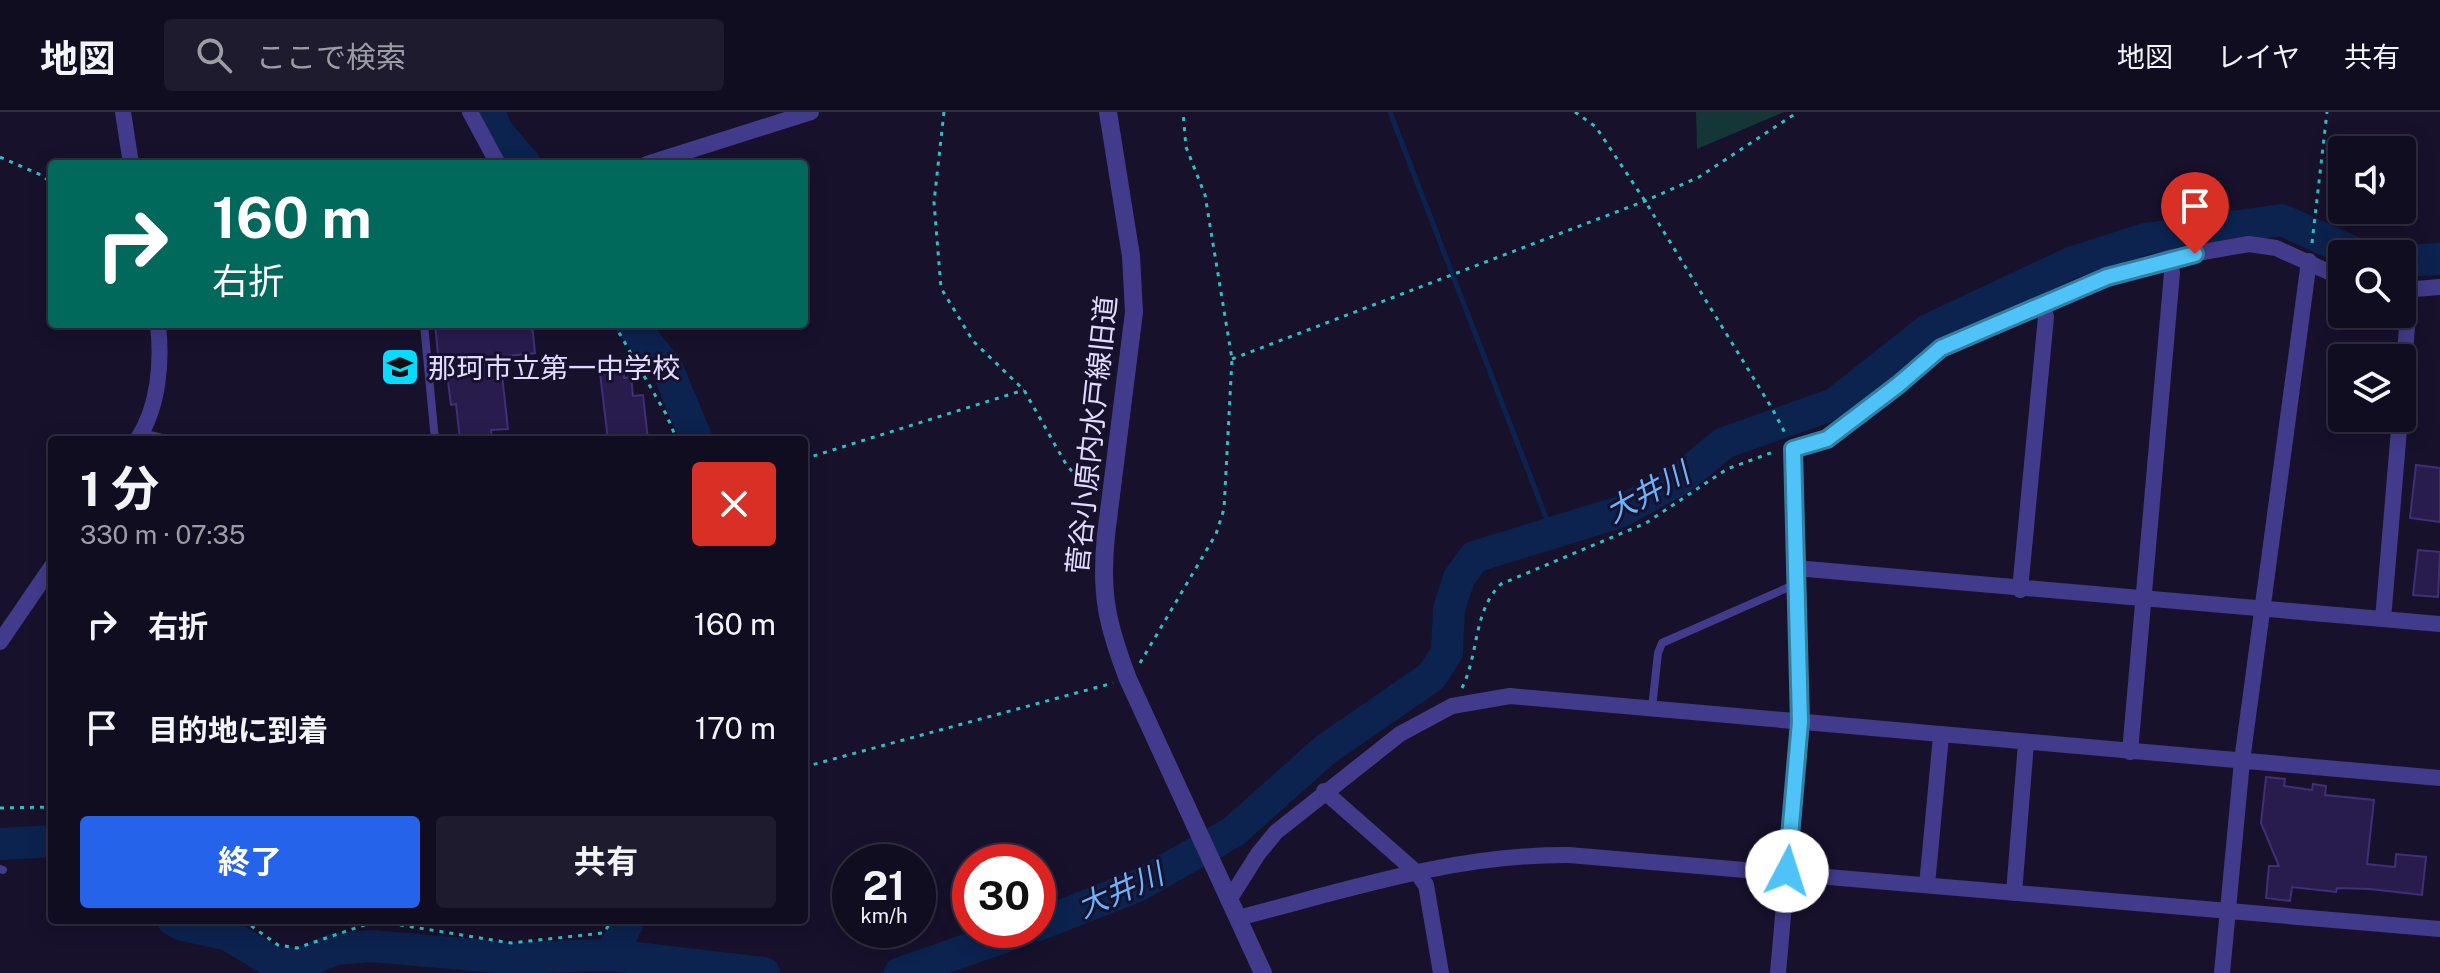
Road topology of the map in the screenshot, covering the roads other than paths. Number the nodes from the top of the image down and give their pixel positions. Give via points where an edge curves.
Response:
1 (123, 112) edge
2 (470, 112) edge
3 (811, 112) edge
4 (1108, 112) edge
5 (130, 160) edge
6 (496, 160) edge
7 (660, 160) edge
8 (2310, 256) junction
9 (2169, 258) junction
10 (2328, 268) edge
11 (2440, 287) edge
12 (2416, 289) edge
13 (2042, 304) junction
14 (158, 328) edge
15 (424, 328) edge
16 (2399, 432) edge
17 (139, 436) edge
18 (435, 436) edge
19 (48, 572) edge
20 (1796, 576) junction
21 (2020, 590) junction
22 (2142, 599) junction
23 (2261, 607) junction
24 (2383, 619) junction
25 (2440, 624) edge
26 (0, 642) edge
27 (1652, 708) junction
28 (1800, 722) junction
29 (1941, 736) junction
30 (2026, 743) junction
31 (2130, 752) junction
32 (2242, 761) junction
33 (2440, 778) edge
34 (1324, 791) junction
35 (1787, 871) junction
36 (1416, 872) junction
37 (1927, 885) junction
38 (2014, 893) junction
39 (1229, 900) junction
40 (2226, 911) junction
41 (1238, 918) junction
42 (2440, 929) edge
43 (1263, 973) edge
44 (1441, 973) edge
45 (1778, 973) edge
46 (2222, 973) edge

1 - 5 street
2 - 6 street
3 - 7 street
4 - 39 street, 菅谷小原内水戸線旧道 via 1131,256 1134,312 1102,572 1104,604 1128,679
8 - 9 street via 2249,244
8 - 10 street
8 - 23 street
9 - 13 street
9 - 22 street via 2172,273
11 - 12 street
13 - 20 street via 1941,348 1827,439 1789,442
13 - 21 street via 2046,317
14 - 17 street via 160,366
15 - 18 lane
16 - 24 street
19 - 26 street
20 - 21 street
20 - 27 lane via 1662,643
20 - 28 street
21 - 22 street
22 - 23 street
22 - 31 street
23 - 24 street
23 - 32 street
24 - 25 street
27 - 28 street
27 - 34 street via 1510,696 1452,706 1400,734
28 - 29 street
28 - 35 street
29 - 30 street
29 - 37 street
30 - 31 street
30 - 38 street
31 - 32 street
32 - 33 street
32 - 40 street
34 - 36 street
34 - 39 street via 1276,832
35 - 36 street via 1518,854
35 - 37 street
35 - 45 street
36 - 41 street
36 - 44 street via 1426,885
37 - 38 street
38 - 40 street
39 - 41 street, 菅谷小原内水戸線旧道
40 - 42 street
40 - 46 street
41 - 43 street, 菅谷小原内水戸線旧道

